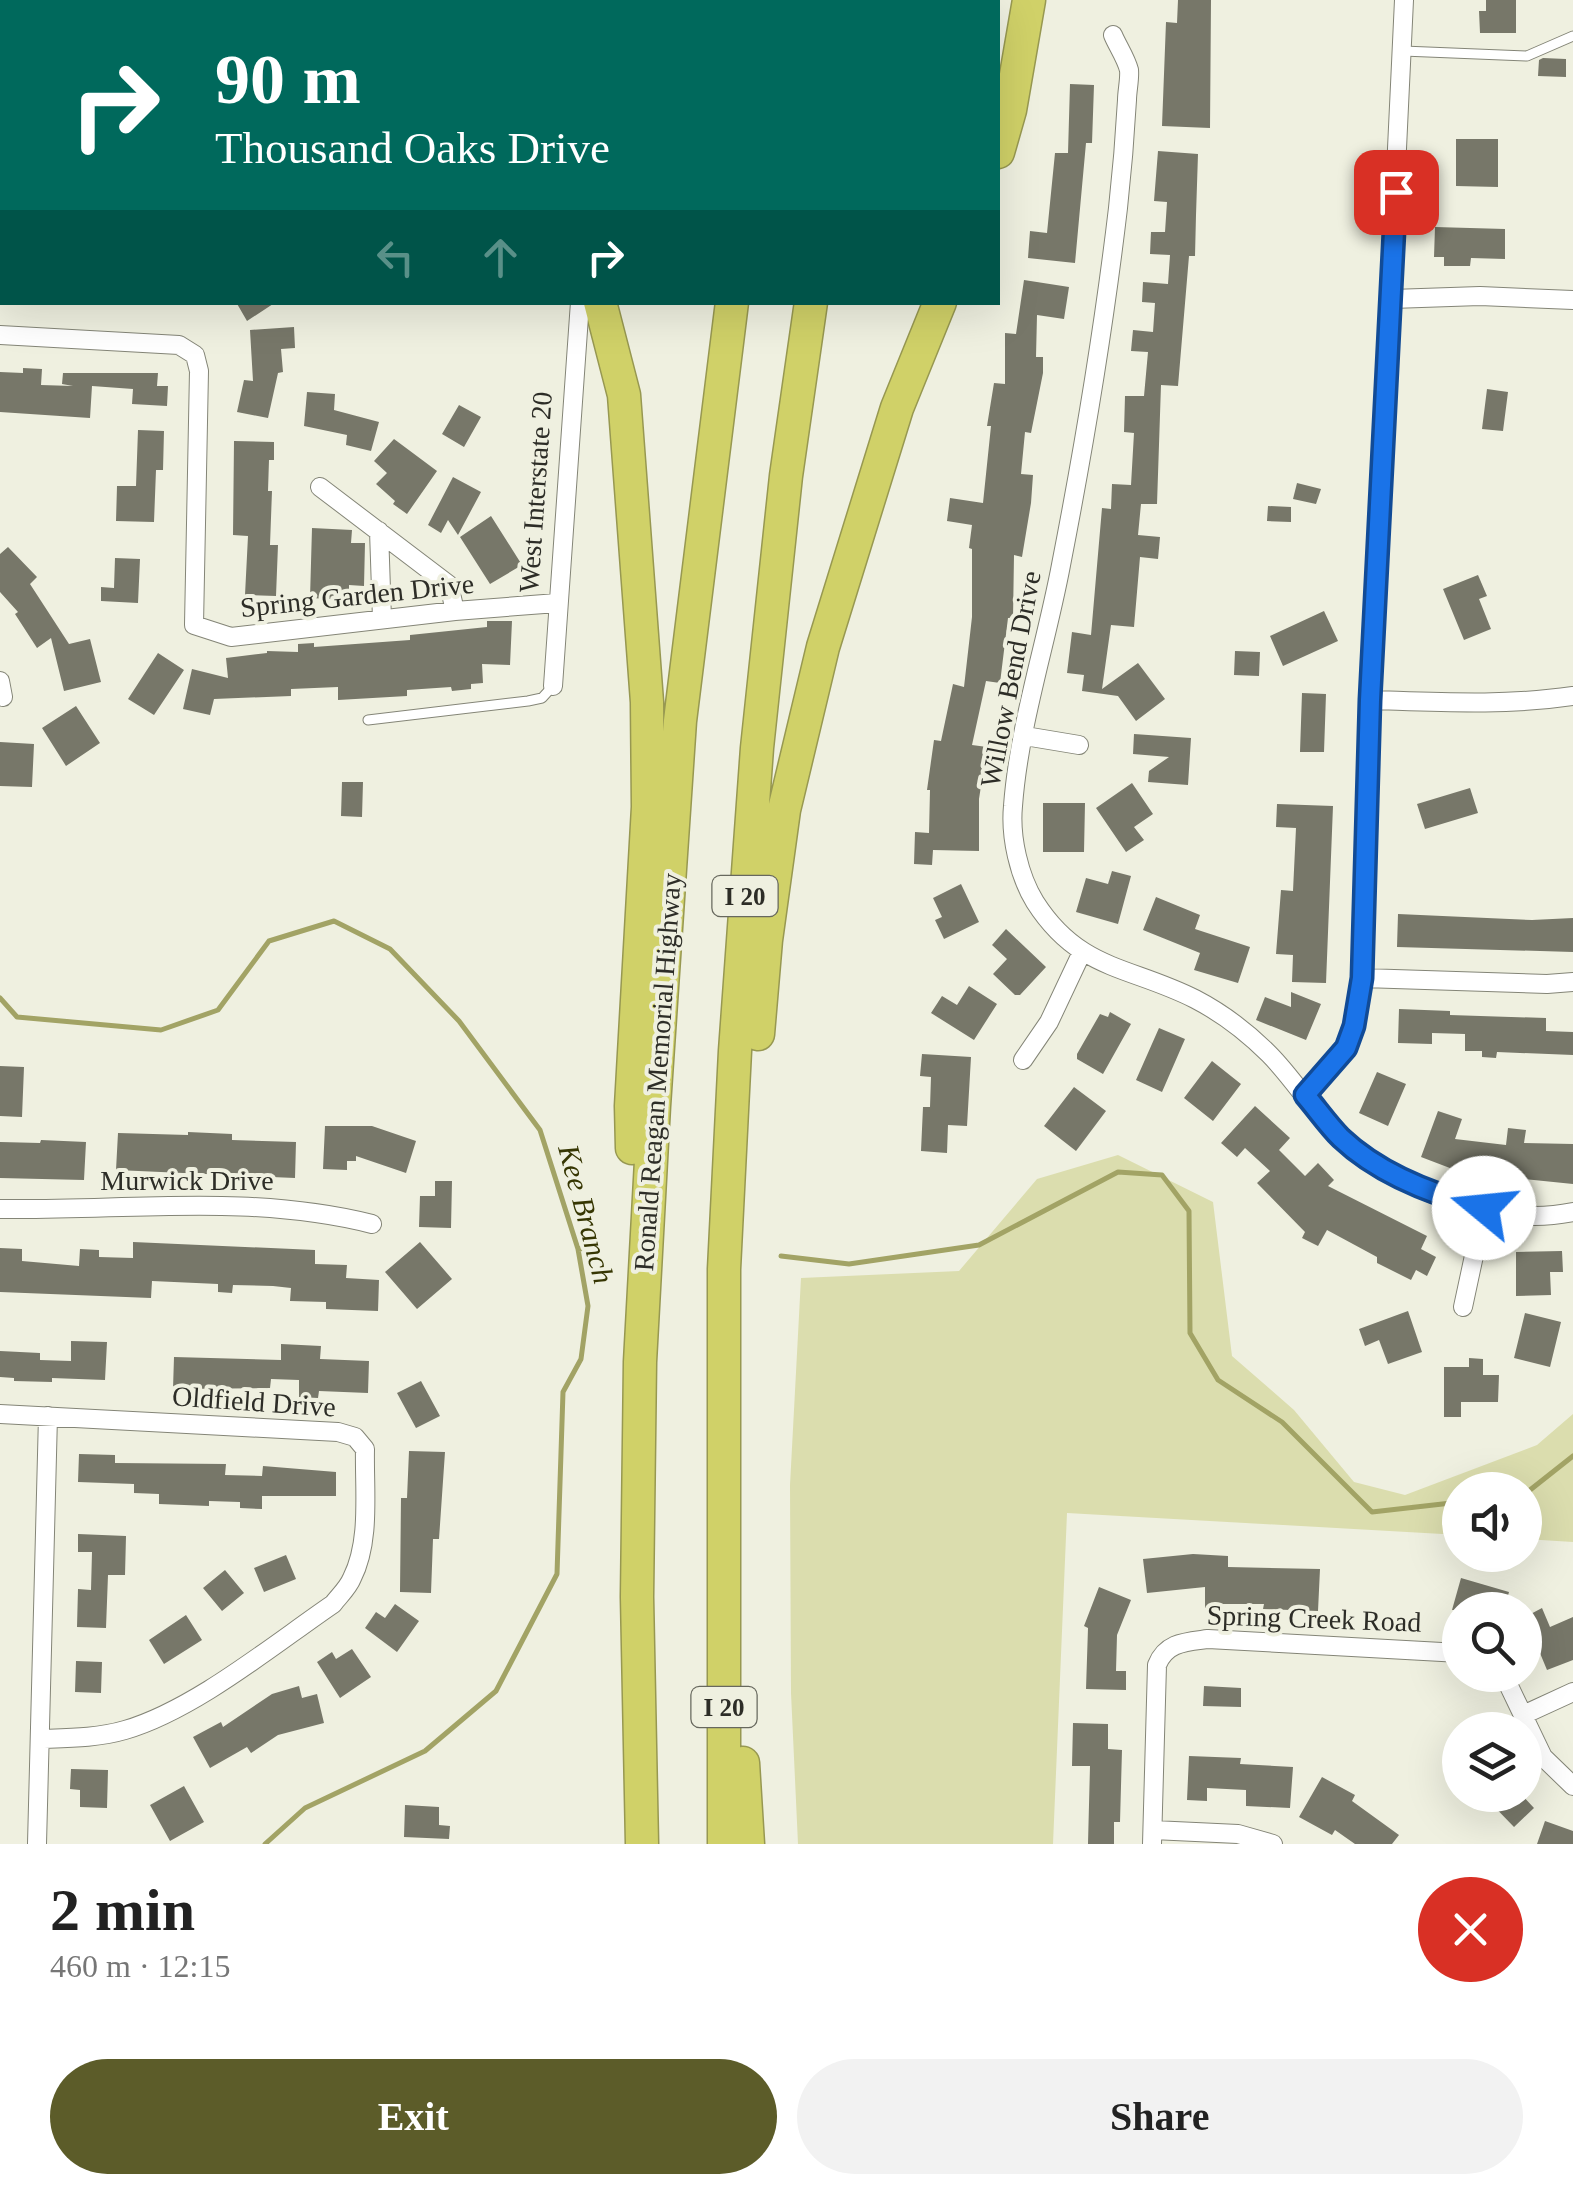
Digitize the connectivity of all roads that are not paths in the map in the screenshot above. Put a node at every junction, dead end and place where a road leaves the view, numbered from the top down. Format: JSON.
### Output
{"nodes":[{"id":1,"x":1028,"y":0,"type":"edge"},
{"id":2,"x":1404,"y":0,"type":"edge"},
{"id":3,"x":1112,"y":35,"type":"dead end"},
{"id":4,"x":1573,"y":36,"type":"edge"},
{"id":5,"x":1402,"y":51,"type":"junction"},
{"id":6,"x":1000,"y":144,"type":"edge"},
{"id":7,"x":1392,"y":299,"type":"junction"},
{"id":8,"x":1573,"y":300,"type":"edge"},
{"id":9,"x":580,"y":305,"type":"edge"},
{"id":10,"x":601,"y":305,"type":"edge"},
{"id":11,"x":732,"y":305,"type":"edge"},
{"id":12,"x":810,"y":305,"type":"edge"},
{"id":13,"x":939,"y":305,"type":"edge"},
{"id":14,"x":0,"y":335,"type":"edge"},
{"id":15,"x":320,"y":487,"type":"dead end"},
{"id":16,"x":379,"y":532,"type":"junction"},
{"id":17,"x":557,"y":603,"type":"junction"},
{"id":18,"x":455,"y":611,"type":"junction"},
{"id":19,"x":382,"y":619,"type":"junction"},
{"id":20,"x":553,"y":686,"type":"joint"},
{"id":21,"x":1573,"y":696,"type":"edge"},
{"id":22,"x":1370,"y":700,"type":"junction"},
{"id":23,"x":368,"y":720,"type":"dead end"},
{"id":24,"x":1025,"y":736,"type":"junction"},
{"id":25,"x":1079,"y":745,"type":"dead end"},
{"id":26,"x":1082,"y":952,"type":"junction"},
{"id":27,"x":1362,"y":978,"type":"junction"},
{"id":28,"x":1573,"y":982,"type":"edge"},
{"id":29,"x":1023,"y":1060,"type":"dead end"},
{"id":30,"x":1305,"y":1095,"type":"junction"},
{"id":31,"x":1484,"y":1208,"type":"junction"},
{"id":32,"x":0,"y":1210,"type":"edge"},
{"id":33,"x":1573,"y":1212,"type":"edge"},
{"id":34,"x":372,"y":1224,"type":"dead end"},
{"id":35,"x":1463,"y":1307,"type":"dead end"},
{"id":36,"x":640,"y":1362,"type":"junction"},
{"id":37,"x":0,"y":1414,"type":"edge"},
{"id":38,"x":48,"y":1416,"type":"junction"},
{"id":39,"x":724,"y":1492,"type":"junction"},
{"id":40,"x":724,"y":1570,"type":"junction"},
{"id":41,"x":1442,"y":1652,"type":"edge"},
{"id":42,"x":1573,"y":1692,"type":"edge"},
{"id":43,"x":1530,"y":1712,"type":"edge"},
{"id":44,"x":40,"y":1739,"type":"junction"},
{"id":45,"x":1542,"y":1755,"type":"edge"},
{"id":46,"x":1573,"y":1786,"type":"edge"},
{"id":47,"x":1152,"y":1837,"type":"edge"},
{"id":48,"x":37,"y":1844,"type":"edge"},
{"id":49,"x":642,"y":1844,"type":"edge"},
{"id":50,"x":724,"y":1844,"type":"edge"},
{"id":51,"x":748,"y":1844,"type":"edge"},
{"id":52,"x":1274,"y":1844,"type":"edge"}],
"edges":[{"from":1,"to":6,"type":"highway"},
{"from":2,"to":5,"type":"street"},
{"from":3,"to":24,"type":"street","name":"Willow Bend Drive"},
{"from":4,"to":5,"type":"lane"},
{"from":5,"to":7,"type":"street"},
{"from":7,"to":8,"type":"street"},
{"from":7,"to":22,"type":"street"},
{"from":9,"to":17,"type":"street","name":"West Interstate 20"},
{"from":10,"to":36,"type":"highway"},
{"from":11,"to":36,"type":"highway","name":"Ronald Reagan Memorial Highway"},
{"from":12,"to":39,"type":"highway","number":"I 20"},
{"from":13,"to":39,"type":"highway"},
{"from":14,"to":19,"type":"street","name":"Spring Garden Drive"},
{"from":15,"to":16,"type":"street"},
{"from":16,"to":18,"type":"street"},
{"from":16,"to":19,"type":"street"},
{"from":17,"to":18,"type":"street","name":"Spring Garden Drive"},
{"from":17,"to":20,"type":"street","name":"West Interstate 20"},
{"from":18,"to":19,"type":"street","name":"Spring Garden Drive"},
{"from":20,"to":23,"type":"lane"},
{"from":21,"to":22,"type":"street"},
{"from":22,"to":27,"type":"street"},
{"from":24,"to":25,"type":"street"},
{"from":24,"to":26,"type":"street","name":"Willow Bend Drive"},
{"from":26,"to":29,"type":"street"},
{"from":26,"to":30,"type":"street","name":"Willow Bend Drive"},
{"from":27,"to":28,"type":"street"},
{"from":27,"to":30,"type":"street"},
{"from":30,"to":31,"type":"street","name":"Willow Bend Drive"},
{"from":31,"to":33,"type":"street","name":"Willow Bend Drive"},
{"from":31,"to":35,"type":"street"},
{"from":32,"to":34,"type":"street","name":"Murwick Drive"},
{"from":36,"to":49,"type":"highway","name":"Ronald Reagan Memorial Highway"},
{"from":37,"to":38,"type":"street","name":"Oldfield Drive"},
{"from":38,"to":44,"type":"street"},
{"from":38,"to":44,"type":"street","name":"Oldfield Drive"},
{"from":39,"to":40,"type":"highway","number":"I 20"},
{"from":40,"to":50,"type":"highway","number":"I 20"},
{"from":40,"to":51,"type":"highway"},
{"from":41,"to":47,"type":"street","name":"Spring Creek Road"},
{"from":42,"to":43,"type":"street"},
{"from":44,"to":48,"type":"street"},
{"from":45,"to":46,"type":"street"},
{"from":47,"to":52,"type":"street"}]}
